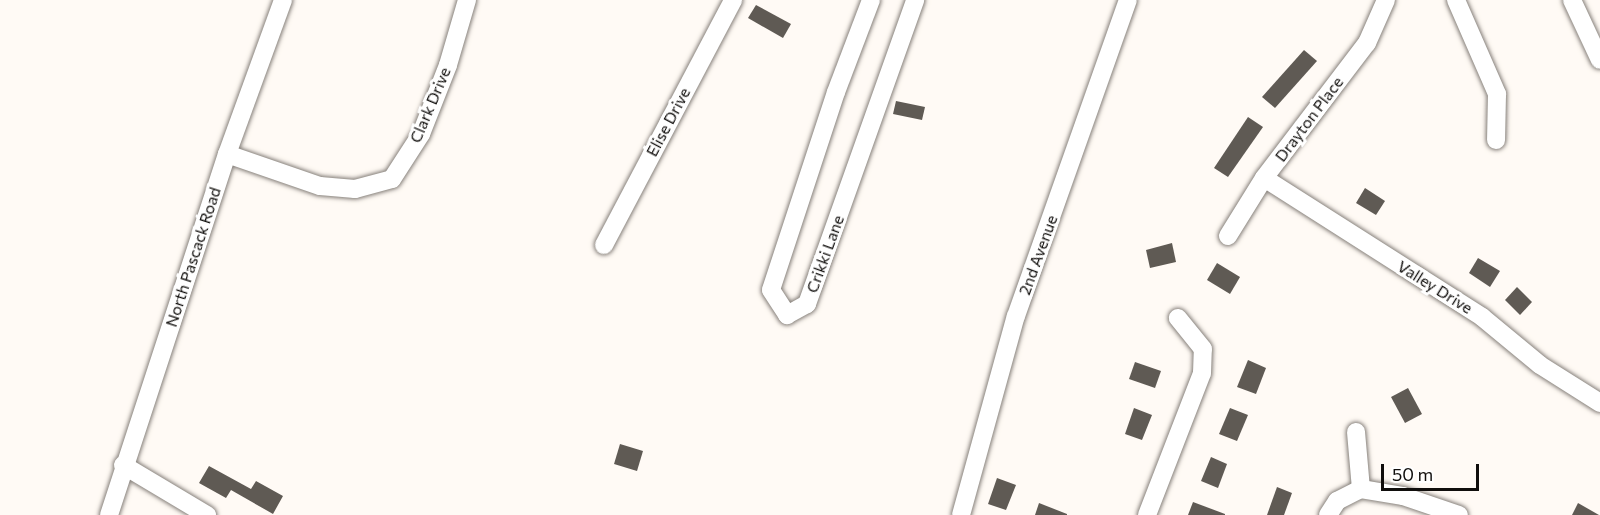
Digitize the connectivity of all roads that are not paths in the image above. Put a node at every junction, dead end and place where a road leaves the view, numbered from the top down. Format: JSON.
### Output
{"nodes":[{"id":1,"x":283,"y":0,"type":"edge"},
{"id":2,"x":467,"y":0,"type":"edge"},
{"id":3,"x":733,"y":0,"type":"edge"},
{"id":4,"x":871,"y":0,"type":"edge"},
{"id":5,"x":915,"y":0,"type":"edge"},
{"id":6,"x":1128,"y":0,"type":"edge"},
{"id":7,"x":1386,"y":0,"type":"edge"},
{"id":8,"x":1456,"y":0,"type":"edge"},
{"id":9,"x":1572,"y":0,"type":"edge"},
{"id":10,"x":1600,"y":60,"type":"edge"},
{"id":11,"x":1496,"y":140,"type":"dead end"},
{"id":12,"x":227,"y":154,"type":"junction"},
{"id":13,"x":1263,"y":178,"type":"junction"},
{"id":14,"x":1228,"y":236,"type":"dead end"},
{"id":15,"x":603,"y":245,"type":"dead end"},
{"id":16,"x":1178,"y":318,"type":"dead end"},
{"id":17,"x":1600,"y":403,"type":"edge"},
{"id":18,"x":1356,"y":432,"type":"dead end"},
{"id":19,"x":123,"y":465,"type":"junction"},
{"id":20,"x":1361,"y":489,"type":"junction"},
{"id":21,"x":114,"y":513,"type":"edge"},
{"id":22,"x":207,"y":515,"type":"edge"},
{"id":23,"x":961,"y":515,"type":"edge"},
{"id":24,"x":1147,"y":515,"type":"edge"},
{"id":25,"x":1328,"y":515,"type":"edge"},
{"id":26,"x":1459,"y":515,"type":"edge"}],
"edges":[{"from":1,"to":12,"type":"street","name":"North Pascack Road"},
{"from":2,"to":12,"type":"street","name":"Clark Drive"},
{"from":3,"to":15,"type":"street","name":"Elise Drive"},
{"from":4,"to":5,"type":"street","name":"Crikki Lane"},
{"from":6,"to":23,"type":"street","name":"2nd Avenue"},
{"from":7,"to":13,"type":"street","name":"Drayton Place"},
{"from":8,"to":11,"type":"street"},
{"from":9,"to":10,"type":"street"},
{"from":12,"to":19,"type":"street","name":"North Pascack Road"},
{"from":13,"to":14,"type":"street","name":"Drayton Place"},
{"from":13,"to":17,"type":"street","name":"Valley Drive"},
{"from":16,"to":24,"type":"street"},
{"from":18,"to":20,"type":"street"},
{"from":19,"to":21,"type":"street","name":"North Pascack Road"},
{"from":19,"to":22,"type":"street"},
{"from":20,"to":25,"type":"street"},
{"from":20,"to":26,"type":"street"}]}
